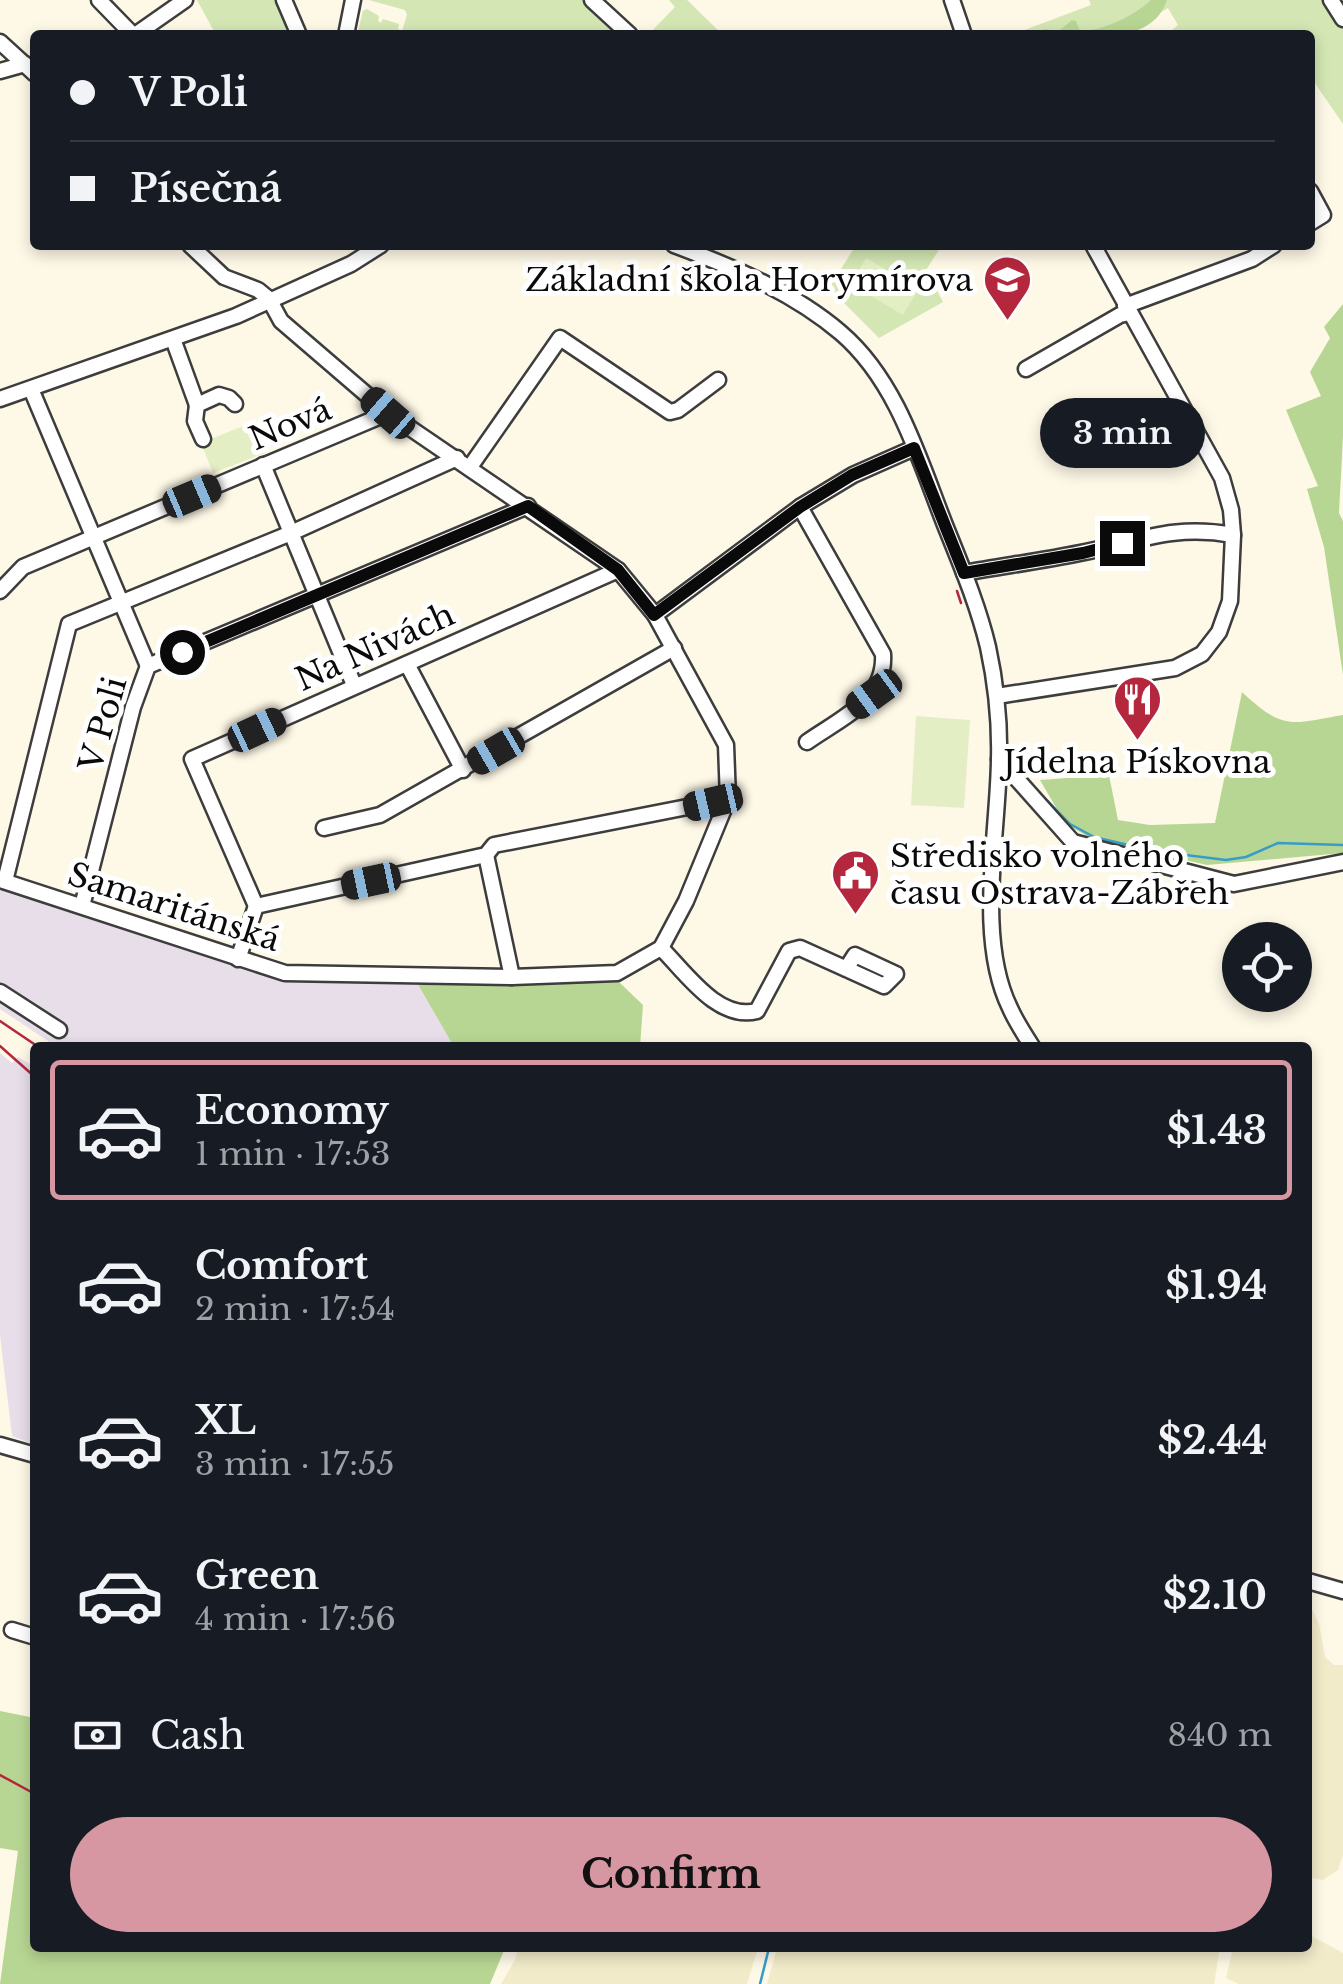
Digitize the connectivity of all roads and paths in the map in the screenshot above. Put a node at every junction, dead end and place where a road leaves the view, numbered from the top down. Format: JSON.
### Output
{"nodes":[{"id":1,"x":99,"y":0,"type":"edge"},
{"id":2,"x":185,"y":0,"type":"edge"},
{"id":3,"x":284,"y":0,"type":"edge"},
{"id":4,"x":353,"y":0,"type":"edge"},
{"id":5,"x":592,"y":0,"type":"edge"},
{"id":6,"x":952,"y":0,"type":"edge"},
{"id":7,"x":1331,"y":0,"type":"edge"},
{"id":8,"x":1343,"y":18,"type":"edge"},
{"id":9,"x":129,"y":30,"type":"edge"},
{"id":10,"x":141,"y":30,"type":"edge"},
{"id":11,"x":297,"y":30,"type":"edge"},
{"id":12,"x":347,"y":30,"type":"edge"},
{"id":13,"x":626,"y":30,"type":"edge"},
{"id":14,"x":957,"y":30,"type":"edge"},
{"id":15,"x":0,"y":42,"type":"edge"},
{"id":16,"x":30,"y":69,"type":"edge"},
{"id":17,"x":0,"y":72,"type":"edge"},
{"id":18,"x":1315,"y":200,"type":"edge"},
{"id":19,"x":1315,"y":220,"type":"edge"},
{"id":20,"x":195,"y":250,"type":"edge"},
{"id":21,"x":373,"y":250,"type":"edge"},
{"id":22,"x":688,"y":250,"type":"edge"},
{"id":23,"x":1096,"y":250,"type":"edge"},
{"id":24,"x":1266,"y":250,"type":"edge"},
{"id":25,"x":269,"y":300,"type":"junction"},
{"id":26,"x":1127,"y":309,"type":"junction"},
{"id":27,"x":173,"y":339,"type":"junction"},
{"id":28,"x":1026,"y":369,"type":"dead end"},
{"id":29,"x":718,"y":380,"type":"dead end"},
{"id":30,"x":31,"y":388,"type":"junction"},
{"id":31,"x":0,"y":400,"type":"edge"},
{"id":32,"x":235,"y":404,"type":"dead end"},
{"id":33,"x":198,"y":406,"type":"junction"},
{"id":34,"x":388,"y":413,"type":"junction"},
{"id":35,"x":203,"y":439,"type":"dead end"},
{"id":36,"x":914,"y":448,"type":"junction"},
{"id":37,"x":463,"y":462,"type":"junction"},
{"id":38,"x":263,"y":466,"type":"junction"},
{"id":39,"x":528,"y":506,"type":"junction"},
{"id":40,"x":800,"y":507,"type":"junction"},
{"id":41,"x":291,"y":533,"type":"junction"},
{"id":42,"x":1233,"y":535,"type":"junction"},
{"id":43,"x":92,"y":537,"type":"junction"},
{"id":44,"x":618,"y":570,"type":"junction"},
{"id":45,"x":964,"y":573,"type":"junction"},
{"id":46,"x":0,"y":591,"type":"edge"},
{"id":47,"x":316,"y":597,"type":"junction"},
{"id":48,"x":123,"y":603,"type":"junction"},
{"id":49,"x":654,"y":615,"type":"junction"},
{"id":50,"x":674,"y":648,"type":"junction"},
{"id":51,"x":407,"y":664,"type":"junction"},
{"id":52,"x":148,"y":666,"type":"junction"},
{"id":53,"x":354,"y":685,"type":"junction"},
{"id":54,"x":996,"y":696,"type":"junction"},
{"id":55,"x":807,"y":742,"type":"dead end"},
{"id":56,"x":1000,"y":760,"type":"junction"},
{"id":57,"x":463,"y":770,"type":"junction"},
{"id":58,"x":728,"y":799,"type":"junction"},
{"id":59,"x":324,"y":828,"type":"dead end"},
{"id":60,"x":486,"y":856,"type":"junction"},
{"id":61,"x":1343,"y":862,"type":"edge"},
{"id":62,"x":2,"y":881,"type":"edge"},
{"id":63,"x":82,"y":906,"type":"junction"},
{"id":64,"x":256,"y":906,"type":"junction"},
{"id":65,"x":661,"y":948,"type":"junction"},
{"id":66,"x":238,"y":958,"type":"junction"},
{"id":67,"x":512,"y":977,"type":"junction"},
{"id":68,"x":884,"y":986,"type":"dead end"},
{"id":69,"x":0,"y":992,"type":"edge"},
{"id":70,"x":59,"y":1030,"type":"dead end"},
{"id":71,"x":1029,"y":1042,"type":"edge"},
{"id":72,"x":0,"y":1445,"type":"edge"},
{"id":73,"x":30,"y":1454,"type":"edge"},
{"id":74,"x":1312,"y":1582,"type":"edge"},
{"id":75,"x":1343,"y":1591,"type":"edge"},
{"id":76,"x":12,"y":1630,"type":"dead end"},
{"id":77,"x":30,"y":1635,"type":"edge"}],
"edges":[{"from":1,"to":9,"type":"street"},
{"from":2,"to":10,"type":"street"},
{"from":3,"to":11,"type":"street"},
{"from":4,"to":12,"type":"street"},
{"from":5,"to":13,"type":"street"},
{"from":6,"to":14,"type":"street"},
{"from":7,"to":8,"type":"street"},
{"from":15,"to":16,"type":"street"},
{"from":16,"to":17,"type":"street"},
{"from":18,"to":19,"type":"street"},
{"from":20,"to":25,"type":"street"},
{"from":21,"to":25,"type":"street"},
{"from":22,"to":36,"type":"street"},
{"from":23,"to":26,"type":"street"},
{"from":24,"to":26,"type":"street"},
{"from":25,"to":27,"type":"street"},
{"from":25,"to":34,"type":"street"},
{"from":26,"to":28,"type":"street"},
{"from":26,"to":42,"type":"street"},
{"from":27,"to":30,"type":"street"},
{"from":27,"to":33,"type":"street"},
{"from":29,"to":37,"type":"street"},
{"from":30,"to":31,"type":"street"},
{"from":30,"to":43,"type":"street"},
{"from":32,"to":33,"type":"street"},
{"from":33,"to":35,"type":"street"},
{"from":34,"to":37,"type":"street"},
{"from":34,"to":38,"type":"street","name":"Nová"},
{"from":36,"to":40,"type":"street"},
{"from":36,"to":45,"type":"street"},
{"from":37,"to":39,"type":"street"},
{"from":37,"to":41,"type":"street"},
{"from":38,"to":41,"type":"street"},
{"from":38,"to":43,"type":"street","name":"Nová"},
{"from":39,"to":44,"type":"street"},
{"from":39,"to":47,"type":"street","name":"V Poli"},
{"from":40,"to":49,"type":"street"},
{"from":40,"to":55,"type":"street"},
{"from":41,"to":47,"type":"street"},
{"from":41,"to":48,"type":"street"},
{"from":42,"to":45,"type":"street"},
{"from":42,"to":54,"type":"street"},
{"from":43,"to":46,"type":"street","name":"Nová"},
{"from":43,"to":48,"type":"street"},
{"from":44,"to":49,"type":"street"},
{"from":44,"to":51,"type":"street","name":"Na Nivách"},
{"from":45,"to":54,"type":"street"},
{"from":47,"to":52,"type":"street","name":"V Poli"},
{"from":47,"to":53,"type":"street"},
{"from":48,"to":52,"type":"street"},
{"from":48,"to":62,"type":"street"},
{"from":49,"to":50,"type":"street"},
{"from":50,"to":57,"type":"street"},
{"from":50,"to":58,"type":"street"},
{"from":51,"to":53,"type":"street","name":"Na Nivách"},
{"from":51,"to":57,"type":"street"},
{"from":52,"to":63,"type":"street","name":"V Poli"},
{"from":53,"to":64,"type":"street","name":"Na Nivách"},
{"from":54,"to":56,"type":"street"},
{"from":56,"to":61,"type":"street"},
{"from":56,"to":71,"type":"street"},
{"from":57,"to":59,"type":"street"},
{"from":58,"to":60,"type":"street"},
{"from":58,"to":65,"type":"street"},
{"from":60,"to":64,"type":"street"},
{"from":60,"to":67,"type":"street"},
{"from":62,"to":63,"type":"street","name":"Samaritánská"},
{"from":63,"to":66,"type":"street","name":"Samaritánská"},
{"from":64,"to":66,"type":"street"},
{"from":65,"to":67,"type":"street","name":"Samaritánská"},
{"from":65,"to":68,"type":"street"},
{"from":66,"to":67,"type":"street","name":"Samaritánská"},
{"from":69,"to":70,"type":"street"},
{"from":72,"to":73,"type":"street"},
{"from":74,"to":75,"type":"street"},
{"from":76,"to":77,"type":"street"}]}
